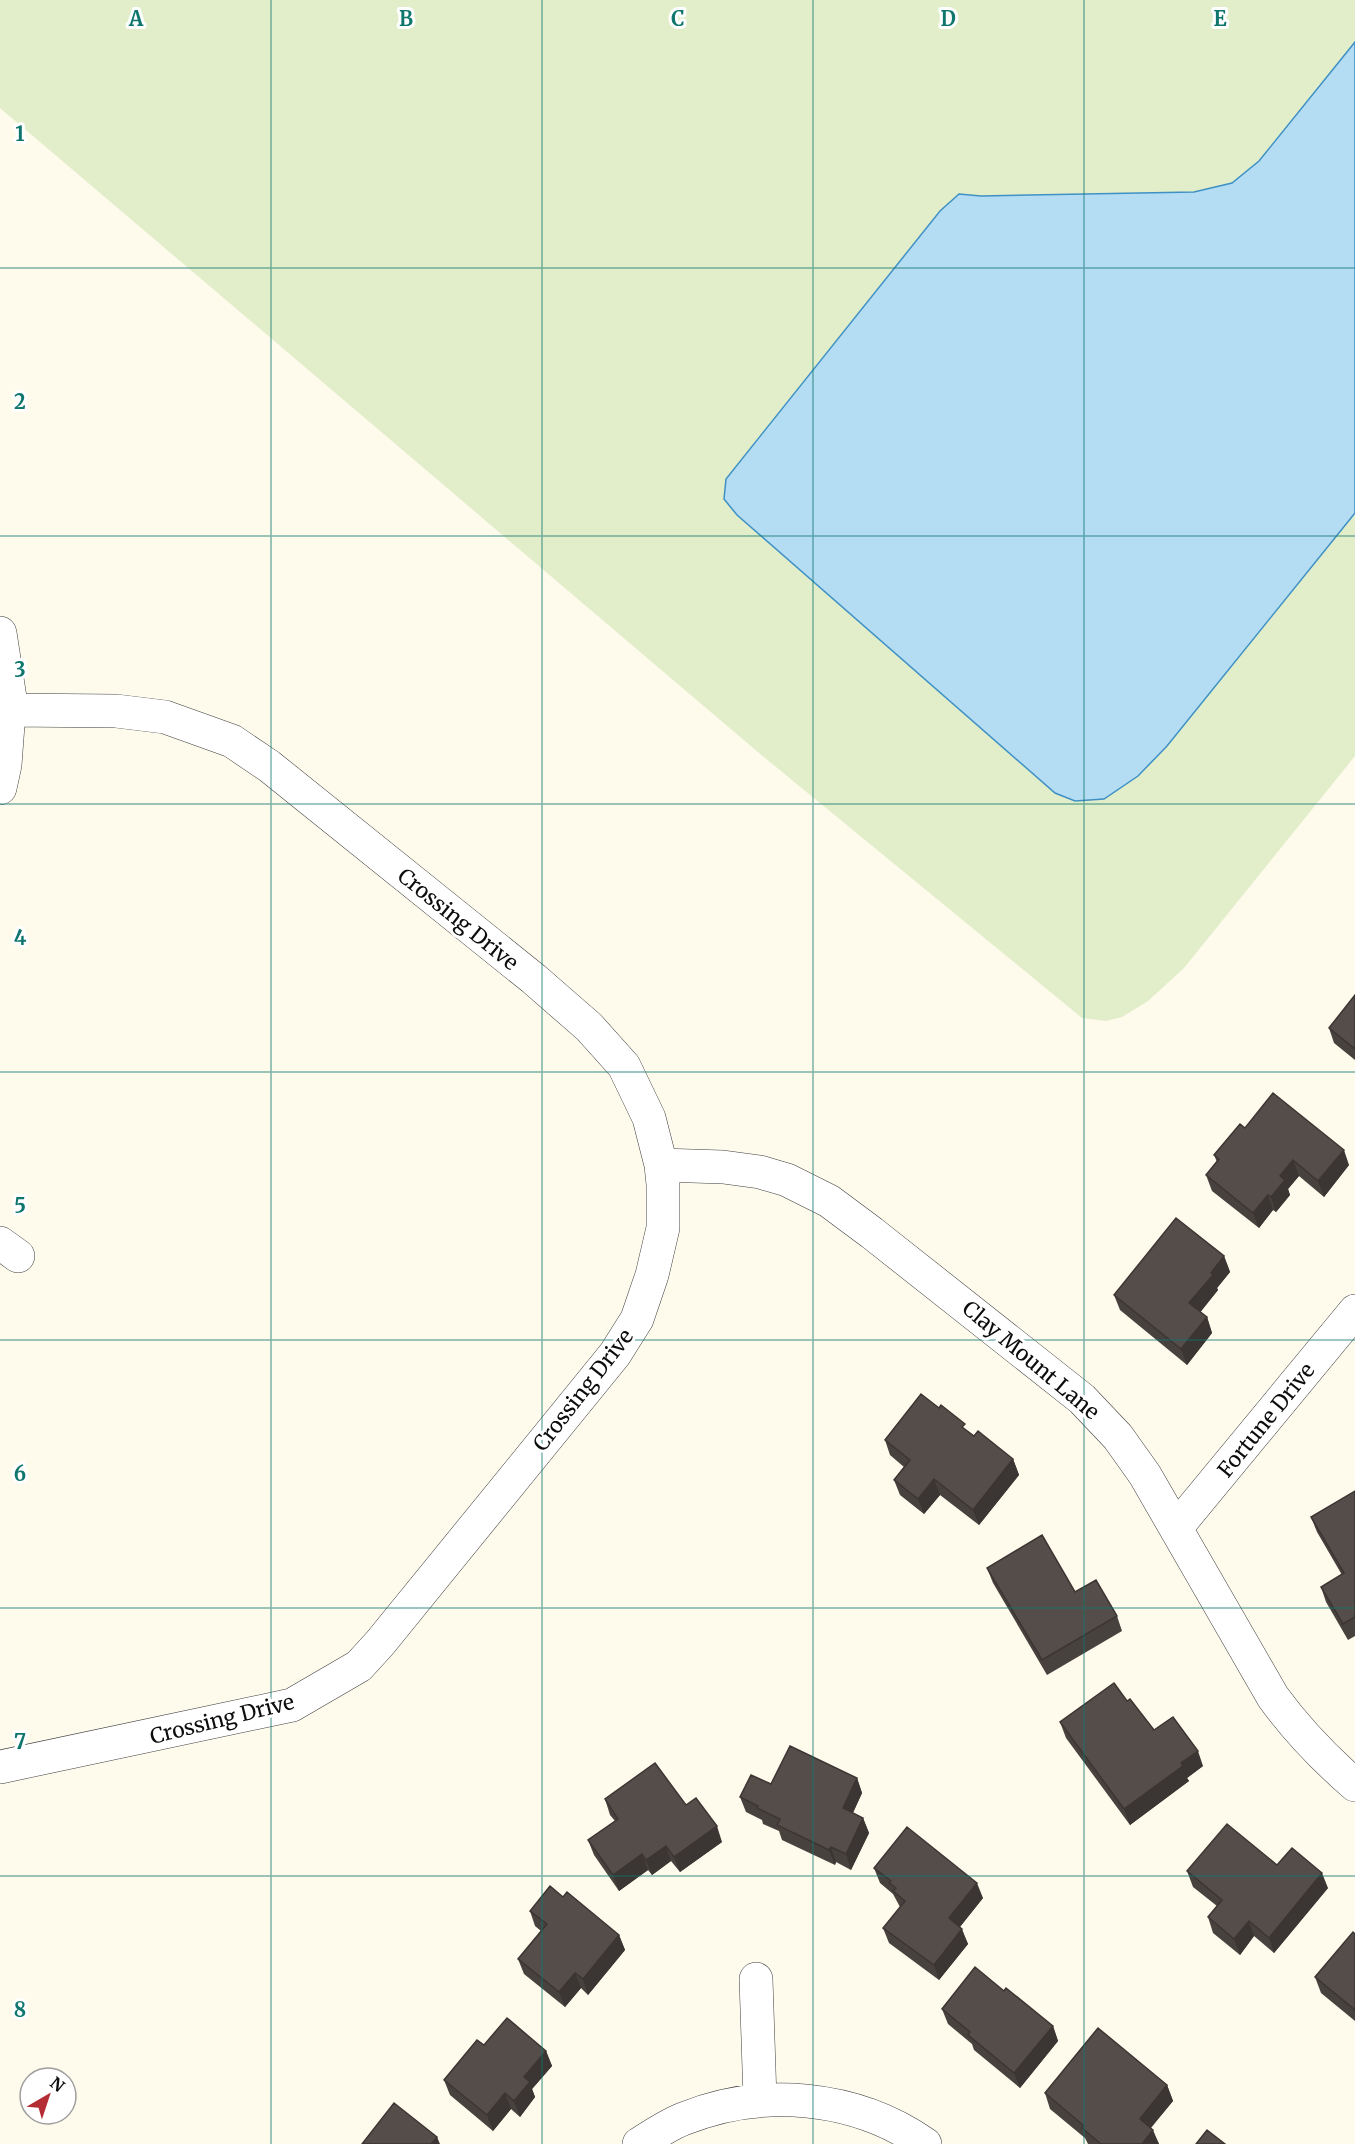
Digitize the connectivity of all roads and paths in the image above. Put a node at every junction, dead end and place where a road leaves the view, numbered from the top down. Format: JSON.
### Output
{"nodes":[{"id":1,"x":0,"y":633,"type":"edge"},
{"id":2,"x":9,"y":710,"type":"junction"},
{"id":3,"x":0,"y":788,"type":"edge"},
{"id":4,"x":661,"y":1166,"type":"junction"},
{"id":5,"x":1355,"y":1311,"type":"edge"},
{"id":6,"x":1176,"y":1528,"type":"junction"},
{"id":7,"x":0,"y":1767,"type":"edge"},
{"id":8,"x":1355,"y":1785,"type":"edge"},
{"id":9,"x":756,"y":1979,"type":"dead end"},
{"id":10,"x":760,"y":2100,"type":"junction"},
{"id":11,"x":639,"y":2144,"type":"edge"},
{"id":12,"x":925,"y":2144,"type":"edge"}],
"edges":[{"from":1,"to":2,"type":"street"},
{"from":2,"to":3,"type":"street"},
{"from":2,"to":4,"type":"street","name":"Crossing Drive"},
{"from":4,"to":6,"type":"street","name":"Clay Mount Lane"},
{"from":4,"to":7,"type":"street","name":"Crossing Drive"},
{"from":5,"to":6,"type":"street","name":"Fortune Drive"},
{"from":6,"to":8,"type":"street","name":"Clay Mount Lane"},
{"from":9,"to":10,"type":"street"},
{"from":10,"to":11,"type":"street"},
{"from":10,"to":12,"type":"street"}]}
